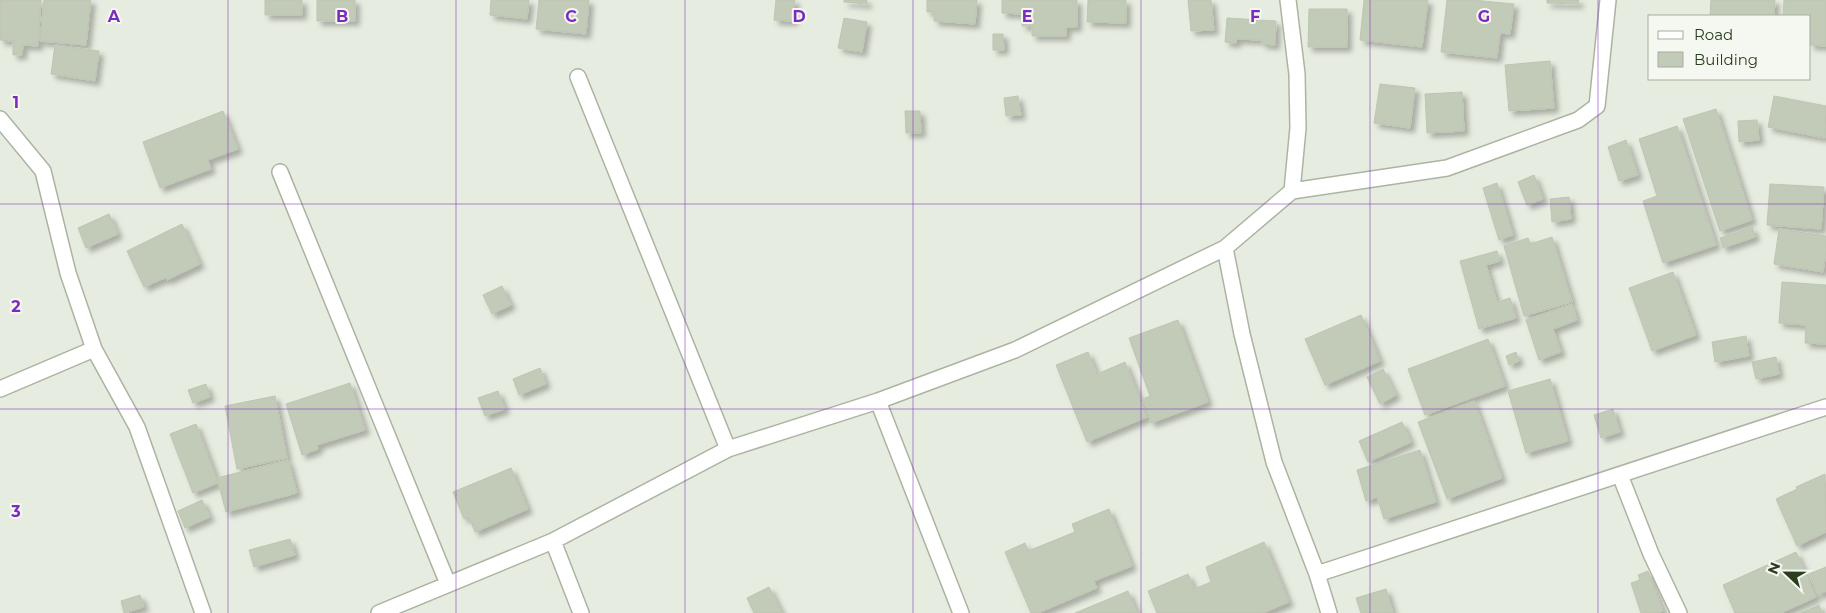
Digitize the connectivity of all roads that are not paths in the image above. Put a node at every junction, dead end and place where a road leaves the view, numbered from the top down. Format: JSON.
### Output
{"nodes":[{"id":1,"x":1288,"y":0,"type":"edge"},
{"id":2,"x":1608,"y":0,"type":"edge"},
{"id":3,"x":578,"y":77,"type":"dead end"},
{"id":4,"x":0,"y":120,"type":"edge"},
{"id":5,"x":280,"y":172,"type":"dead end"},
{"id":6,"x":1292,"y":191,"type":"junction"},
{"id":7,"x":1225,"y":248,"type":"junction"},
{"id":8,"x":94,"y":349,"type":"junction"},
{"id":9,"x":0,"y":389,"type":"edge"},
{"id":10,"x":878,"y":401,"type":"junction"},
{"id":11,"x":1826,"y":407,"type":"edge"},
{"id":12,"x":728,"y":449,"type":"junction"},
{"id":13,"x":1620,"y":475,"type":"junction"},
{"id":14,"x":553,"y":541,"type":"junction"},
{"id":15,"x":1316,"y":574,"type":"junction"},
{"id":16,"x":448,"y":584,"type":"junction"},
{"id":17,"x":203,"y":613,"type":"edge"},
{"id":18,"x":379,"y":613,"type":"edge"},
{"id":19,"x":581,"y":613,"type":"edge"},
{"id":20,"x":961,"y":613,"type":"edge"},
{"id":21,"x":1329,"y":613,"type":"edge"},
{"id":22,"x":1679,"y":613,"type":"edge"}],
"edges":[{"from":1,"to":6,"type":"street"},
{"from":2,"to":6,"type":"street"},
{"from":3,"to":12,"type":"street"},
{"from":4,"to":8,"type":"street"},
{"from":5,"to":16,"type":"street"},
{"from":6,"to":7,"type":"street"},
{"from":7,"to":10,"type":"street"},
{"from":7,"to":15,"type":"street"},
{"from":8,"to":9,"type":"street"},
{"from":8,"to":17,"type":"street"},
{"from":10,"to":12,"type":"street"},
{"from":10,"to":20,"type":"street"},
{"from":11,"to":13,"type":"street"},
{"from":12,"to":14,"type":"street"},
{"from":13,"to":15,"type":"street"},
{"from":13,"to":22,"type":"street"},
{"from":14,"to":16,"type":"street"},
{"from":14,"to":19,"type":"street"},
{"from":15,"to":21,"type":"street"},
{"from":16,"to":18,"type":"street"}]}
